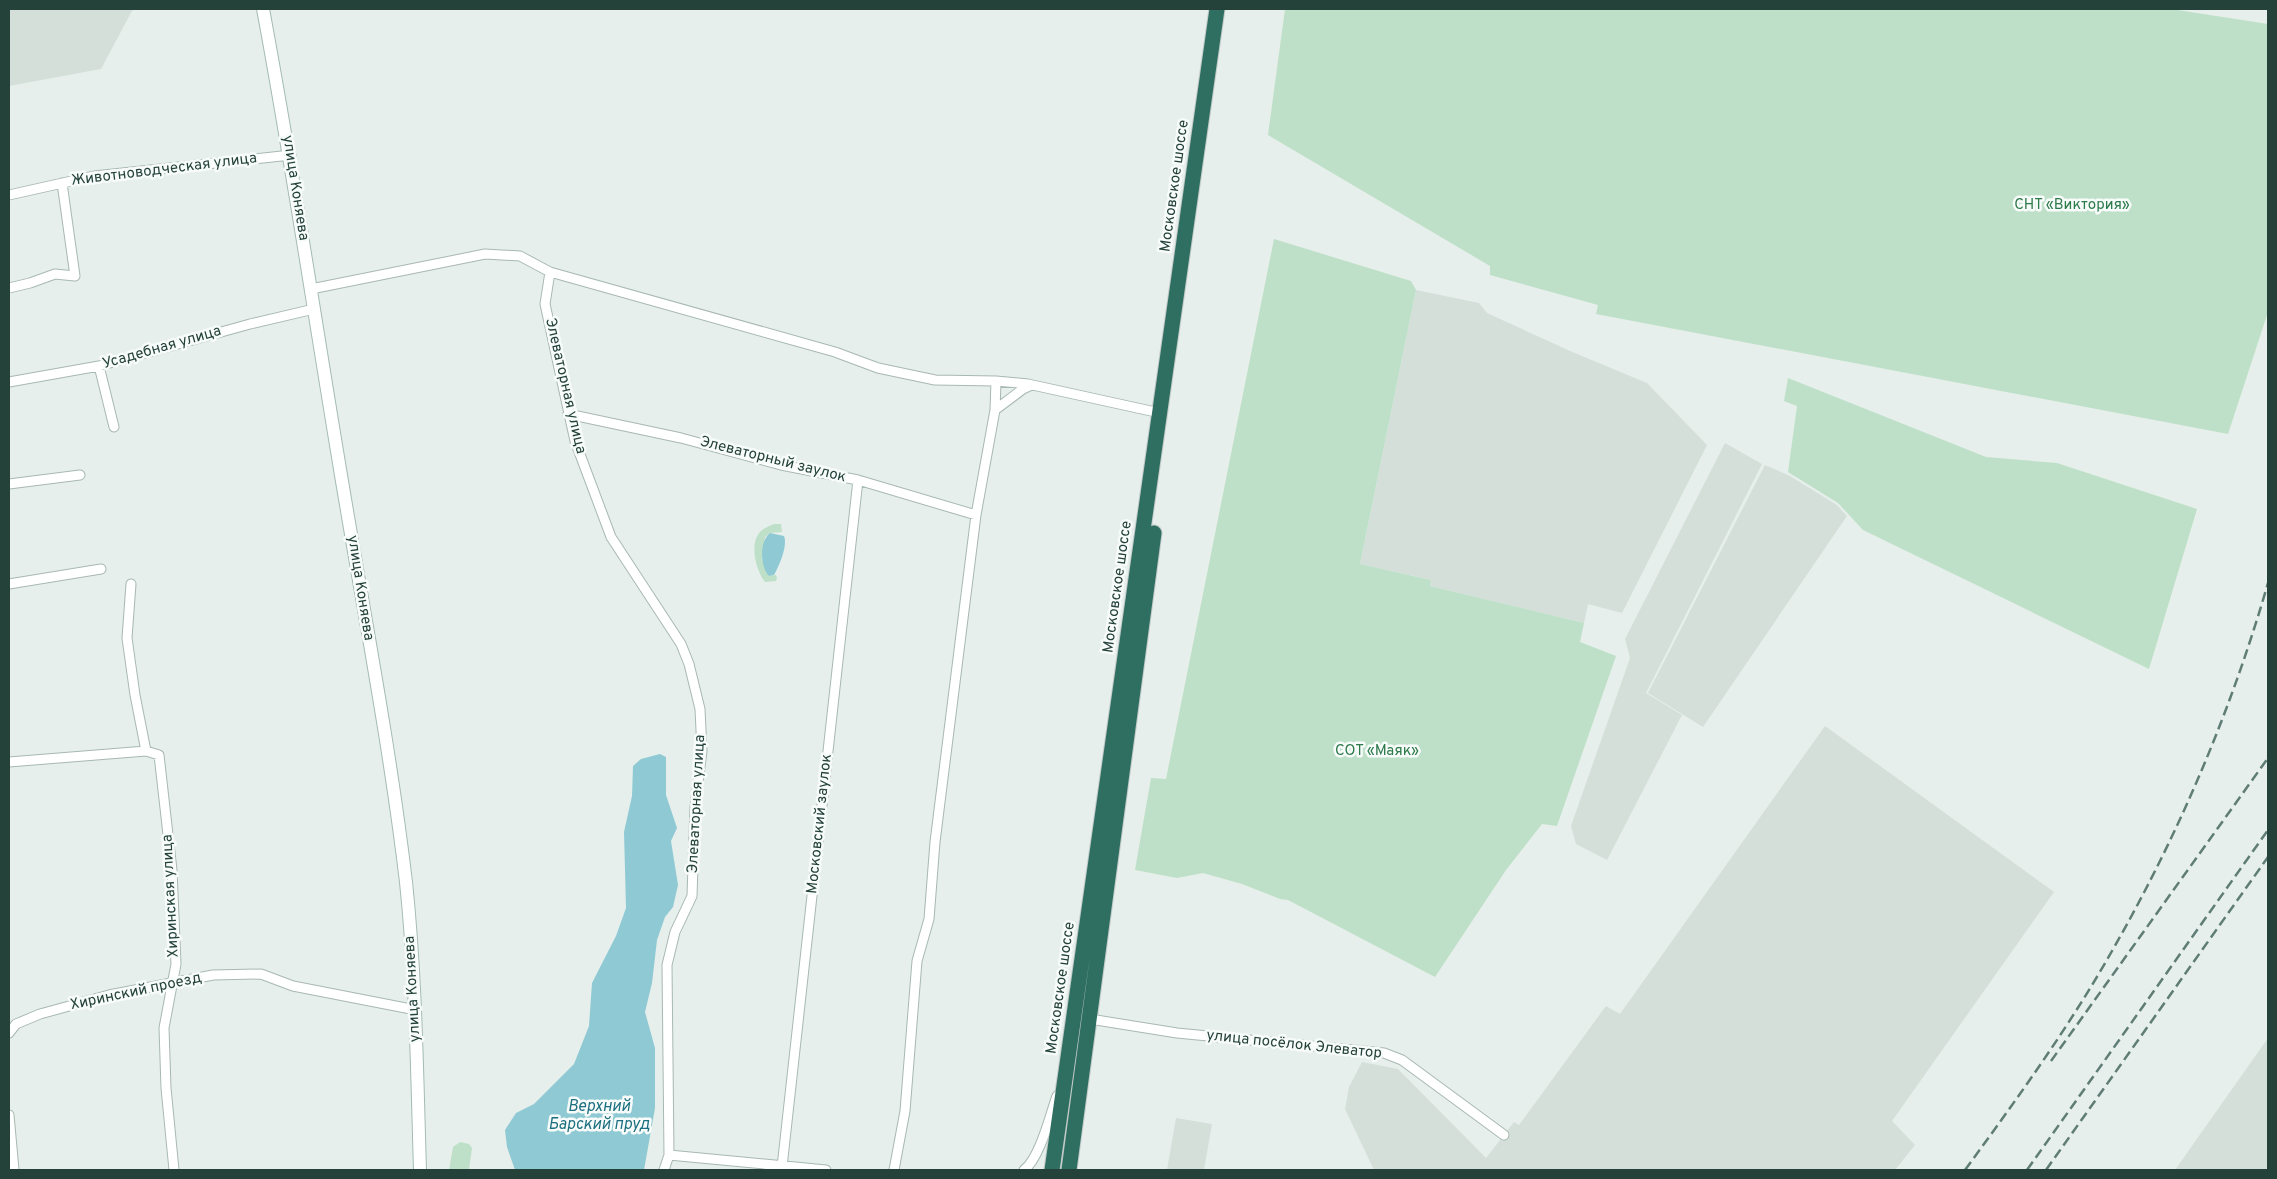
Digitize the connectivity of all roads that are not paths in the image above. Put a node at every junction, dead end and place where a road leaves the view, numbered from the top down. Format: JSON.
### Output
{"nodes":[{"id":1,"x":263,"y":9,"type":"edge"},
{"id":2,"x":1217,"y":9,"type":"edge"},
{"id":3,"x":1226,"y":9,"type":"edge"},
{"id":4,"x":291,"y":155,"type":"junction"},
{"id":5,"x":62,"y":183,"type":"junction"},
{"id":6,"x":9,"y":195,"type":"edge"},
{"id":7,"x":550,"y":272,"type":"junction"},
{"id":8,"x":9,"y":288,"type":"edge"},
{"id":9,"x":311,"y":289,"type":"junction"},
{"id":10,"x":314,"y":309,"type":"junction"},
{"id":11,"x":99,"y":366,"type":"junction"},
{"id":12,"x":996,"y":381,"type":"junction"},
{"id":13,"x":9,"y":382,"type":"edge"},
{"id":14,"x":1033,"y":385,"type":"junction"},
{"id":15,"x":995,"y":410,"type":"junction"},
{"id":16,"x":1160,"y":413,"type":"junction"},
{"id":17,"x":568,"y":414,"type":"junction"},
{"id":18,"x":114,"y":427,"type":"dead end"},
{"id":19,"x":80,"y":475,"type":"dead end"},
{"id":20,"x":858,"y":480,"type":"junction"},
{"id":21,"x":9,"y":484,"type":"edge"},
{"id":22,"x":976,"y":515,"type":"junction"},
{"id":23,"x":101,"y":568,"type":"dead end"},
{"id":24,"x":9,"y":584,"type":"edge"},
{"id":25,"x":131,"y":584,"type":"dead end"},
{"id":26,"x":146,"y":751,"type":"junction"},
{"id":27,"x":9,"y":762,"type":"edge"},
{"id":28,"x":172,"y":981,"type":"junction"},
{"id":29,"x":416,"y":1010,"type":"junction"},
{"id":30,"x":1090,"y":1019,"type":"junction"},
{"id":31,"x":9,"y":1033,"type":"edge"},
{"id":32,"x":1068,"y":1067,"type":"junction"},
{"id":33,"x":9,"y":1115,"type":"edge"},
{"id":34,"x":1504,"y":1135,"type":"dead end"},
{"id":35,"x":670,"y":1155,"type":"junction"},
{"id":36,"x":782,"y":1167,"type":"junction"},
{"id":37,"x":14,"y":1170,"type":"edge"},
{"id":38,"x":174,"y":1170,"type":"edge"},
{"id":39,"x":420,"y":1170,"type":"edge"},
{"id":40,"x":664,"y":1170,"type":"edge"},
{"id":41,"x":826,"y":1170,"type":"edge"},
{"id":42,"x":894,"y":1170,"type":"edge"},
{"id":43,"x":1024,"y":1170,"type":"edge"},
{"id":44,"x":1052,"y":1170,"type":"edge"},
{"id":45,"x":1069,"y":1170,"type":"edge"}],
"edges":[{"from":1,"to":4,"type":"street","name":"улица Коняева"},
{"from":2,"to":16,"type":"highway","name":"Московское шоссе"},
{"from":3,"to":30,"type":"highway","name":"Московское шоссе"},
{"from":4,"to":5,"type":"street","name":"Животноводческая улица"},
{"from":4,"to":9,"type":"street","name":"улица Коняева"},
{"from":5,"to":6,"type":"street","name":"Животноводческая улица"},
{"from":5,"to":8,"type":"street"},
{"from":7,"to":9,"type":"street"},
{"from":7,"to":12,"type":"street"},
{"from":7,"to":17,"type":"street","name":"Элеваторная улица"},
{"from":9,"to":10,"type":"street","name":"улица Коняева"},
{"from":10,"to":11,"type":"street","name":"Усадебная улица"},
{"from":10,"to":29,"type":"street","name":"улица Коняева"},
{"from":11,"to":13,"type":"street","name":"Усадебная улица"},
{"from":11,"to":18,"type":"street"},
{"from":12,"to":14,"type":"street"},
{"from":12,"to":15,"type":"street"},
{"from":14,"to":15,"type":"street"},
{"from":14,"to":16,"type":"street"},
{"from":15,"to":22,"type":"street"},
{"from":16,"to":32,"type":"highway","name":"Московское шоссе"},
{"from":17,"to":20,"type":"street","name":"Элеваторный заулок"},
{"from":17,"to":35,"type":"street","name":"Элеваторная улица"},
{"from":19,"to":21,"type":"street"},
{"from":20,"to":22,"type":"street","name":"Элеваторный заулок"},
{"from":20,"to":36,"type":"street","name":"Московский заулок"},
{"from":22,"to":42,"type":"street"},
{"from":23,"to":24,"type":"street"},
{"from":25,"to":26,"type":"street"},
{"from":26,"to":27,"type":"street"},
{"from":26,"to":28,"type":"street","name":"Хиринская улица"},
{"from":28,"to":29,"type":"street","name":"Хиринский проезд"},
{"from":28,"to":31,"type":"street","name":"Хиринский проезд"},
{"from":28,"to":38,"type":"street","name":"Хиринская улица"},
{"from":29,"to":39,"type":"street","name":"улица Коняева"},
{"from":30,"to":34,"type":"street","name":"улица посёлок Элеватор"},
{"from":30,"to":45,"type":"highway","name":"Московское шоссе"},
{"from":32,"to":43,"type":"street"},
{"from":32,"to":44,"type":"highway","name":"Московское шоссе"},
{"from":33,"to":37,"type":"street"},
{"from":35,"to":36,"type":"street"},
{"from":35,"to":40,"type":"street"},
{"from":36,"to":41,"type":"street"}]}
